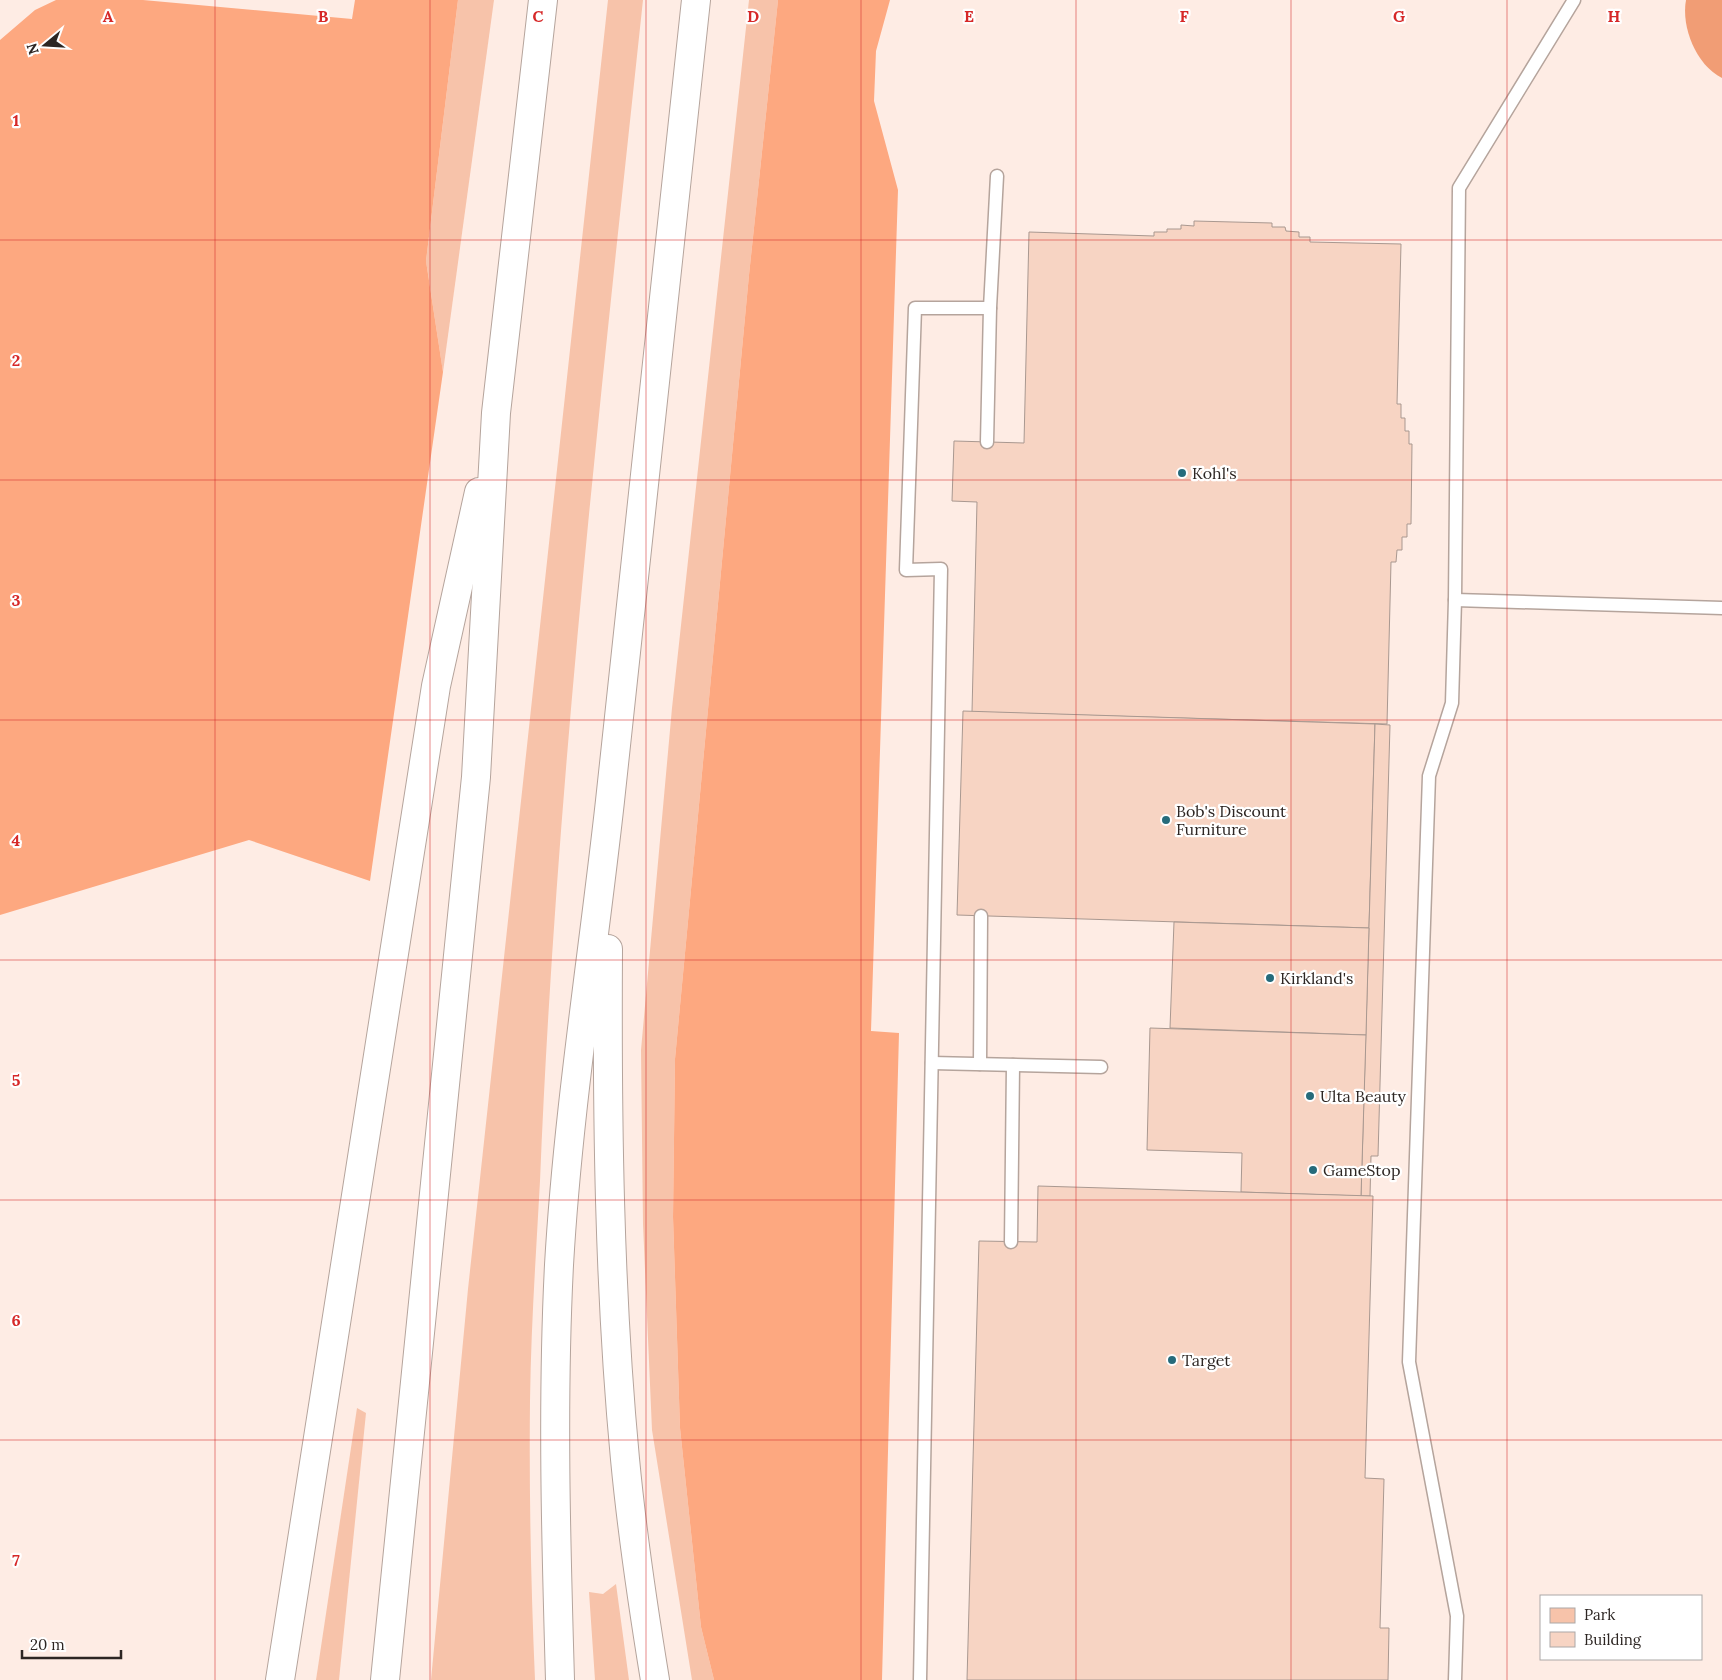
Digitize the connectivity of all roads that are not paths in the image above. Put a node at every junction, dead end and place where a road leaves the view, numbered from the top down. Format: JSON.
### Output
{"nodes":[{"id":1,"x":543,"y":0,"type":"edge"},
{"id":2,"x":696,"y":0,"type":"edge"},
{"id":3,"x":1574,"y":0,"type":"edge"},
{"id":4,"x":996,"y":176,"type":"dead end"},
{"id":5,"x":990,"y":308,"type":"junction"},
{"id":6,"x":496,"y":413,"type":"junction"},
{"id":7,"x":987,"y":442,"type":"dead end"},
{"id":8,"x":1455,"y":600,"type":"junction"},
{"id":9,"x":1722,"y":608,"type":"edge"},
{"id":10,"x":610,"y":805,"type":"junction"},
{"id":11,"x":981,"y":916,"type":"dead end"},
{"id":12,"x":932,"y":1063,"type":"junction"},
{"id":13,"x":980,"y":1064,"type":"junction"},
{"id":14,"x":1013,"y":1065,"type":"junction"},
{"id":15,"x":1100,"y":1067,"type":"dead end"},
{"id":16,"x":1011,"y":1242,"type":"dead end"},
{"id":17,"x":280,"y":1680,"type":"edge"},
{"id":18,"x":385,"y":1680,"type":"edge"},
{"id":19,"x":560,"y":1680,"type":"edge"},
{"id":20,"x":655,"y":1680,"type":"edge"},
{"id":21,"x":920,"y":1680,"type":"edge"},
{"id":22,"x":1455,"y":1680,"type":"edge"}],
"edges":[{"from":1,"to":6,"type":"highway"},
{"from":2,"to":10,"type":"highway"},
{"from":3,"to":8,"type":"lane"},
{"from":4,"to":5,"type":"lane"},
{"from":5,"to":7,"type":"lane"},
{"from":5,"to":12,"type":"lane"},
{"from":6,"to":17,"type":"highway"},
{"from":6,"to":18,"type":"highway"},
{"from":8,"to":9,"type":"lane"},
{"from":8,"to":22,"type":"lane"},
{"from":10,"to":19,"type":"highway"},
{"from":10,"to":20,"type":"highway"},
{"from":11,"to":13,"type":"lane"},
{"from":12,"to":13,"type":"lane"},
{"from":12,"to":21,"type":"lane"},
{"from":13,"to":14,"type":"lane"},
{"from":14,"to":15,"type":"lane"},
{"from":14,"to":16,"type":"lane"}]}
